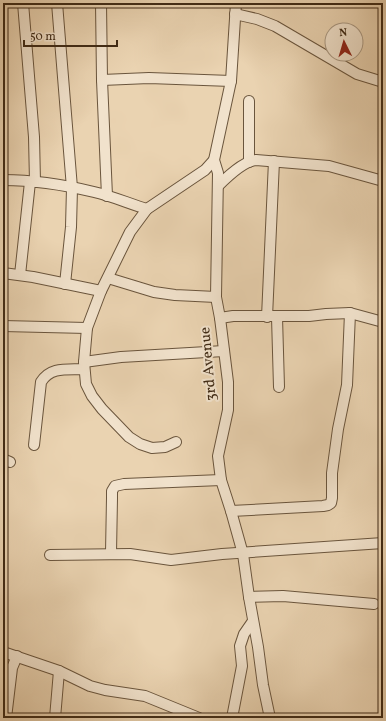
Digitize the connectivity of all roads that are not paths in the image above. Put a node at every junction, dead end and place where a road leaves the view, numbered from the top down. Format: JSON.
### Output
{"nodes":[{"id":1,"x":23,"y":3,"type":"edge"},
{"id":2,"x":57,"y":3,"type":"edge"},
{"id":3,"x":101,"y":3,"type":"edge"},
{"id":4,"x":236,"y":3,"type":"edge"},
{"id":5,"x":235,"y":14,"type":"junction"},
{"id":6,"x":102,"y":80,"type":"junction"},
{"id":7,"x":231,"y":81,"type":"junction"},
{"id":8,"x":383,"y":82,"type":"edge"},
{"id":9,"x":249,"y":101,"type":"dead end"},
{"id":10,"x":214,"y":160,"type":"junction"},
{"id":11,"x":274,"y":161,"type":"junction"},
{"id":12,"x":249,"y":162,"type":"junction"},
{"id":13,"x":3,"y":180,"type":"edge"},
{"id":14,"x":383,"y":180,"type":"edge"},
{"id":15,"x":33,"y":182,"type":"junction"},
{"id":16,"x":218,"y":186,"type":"junction"},
{"id":17,"x":72,"y":188,"type":"junction"},
{"id":18,"x":107,"y":196,"type":"junction"},
{"id":19,"x":147,"y":209,"type":"junction"},
{"id":20,"x":3,"y":273,"type":"edge"},
{"id":21,"x":20,"y":276,"type":"junction"},
{"id":22,"x":108,"y":278,"type":"junction"},
{"id":23,"x":65,"y":284,"type":"junction"},
{"id":24,"x":101,"y":291,"type":"junction"},
{"id":25,"x":216,"y":298,"type":"junction"},
{"id":26,"x":350,"y":313,"type":"junction"},
{"id":27,"x":272,"y":317,"type":"junction"},
{"id":28,"x":220,"y":318,"type":"junction"},
{"id":29,"x":383,"y":322,"type":"edge"},
{"id":30,"x":3,"y":326,"type":"edge"},
{"id":31,"x":87,"y":328,"type":"junction"},
{"id":32,"x":224,"y":351,"type":"junction"},
{"id":33,"x":84,"y":366,"type":"junction"},
{"id":34,"x":279,"y":387,"type":"dead end"},
{"id":35,"x":176,"y":442,"type":"dead end"},
{"id":36,"x":34,"y":445,"type":"dead end"},
{"id":37,"x":220,"y":480,"type":"junction"},
{"id":38,"x":231,"y":511,"type":"junction"},
{"id":39,"x":383,"y":540,"type":"edge"},
{"id":40,"x":111,"y":553,"type":"junction"},
{"id":41,"x":243,"y":554,"type":"junction"},
{"id":42,"x":50,"y":555,"type":"dead end"},
{"id":43,"x":249,"y":597,"type":"junction"},
{"id":44,"x":374,"y":604,"type":"dead end"},
{"id":45,"x":253,"y":621,"type":"junction"},
{"id":46,"x":3,"y":652,"type":"edge"},
{"id":47,"x":17,"y":656,"type":"junction"},
{"id":48,"x":59,"y":671,"type":"junction"},
{"id":49,"x":6,"y":718,"type":"edge"},
{"id":50,"x":54,"y":718,"type":"edge"},
{"id":51,"x":199,"y":718,"type":"edge"},
{"id":52,"x":232,"y":718,"type":"edge"},
{"id":53,"x":270,"y":718,"type":"edge"}],
"edges":[{"from":1,"to":15,"type":"street"},
{"from":2,"to":17,"type":"street"},
{"from":3,"to":6,"type":"street"},
{"from":4,"to":5,"type":"street","name":"3rd Avenue"},
{"from":5,"to":7,"type":"street","name":"3rd Avenue"},
{"from":5,"to":8,"type":"street"},
{"from":6,"to":7,"type":"street"},
{"from":6,"to":18,"type":"street"},
{"from":7,"to":10,"type":"street","name":"3rd Avenue"},
{"from":9,"to":12,"type":"street"},
{"from":10,"to":16,"type":"street","name":"3rd Avenue"},
{"from":10,"to":19,"type":"street"},
{"from":11,"to":12,"type":"street"},
{"from":11,"to":14,"type":"street"},
{"from":11,"to":27,"type":"street"},
{"from":12,"to":16,"type":"street"},
{"from":13,"to":15,"type":"street"},
{"from":15,"to":17,"type":"street"},
{"from":15,"to":21,"type":"street"},
{"from":16,"to":25,"type":"street","name":"3rd Avenue"},
{"from":17,"to":18,"type":"street"},
{"from":17,"to":23,"type":"street"},
{"from":18,"to":19,"type":"street"},
{"from":19,"to":22,"type":"street"},
{"from":20,"to":21,"type":"street"},
{"from":21,"to":23,"type":"street"},
{"from":22,"to":24,"type":"street"},
{"from":22,"to":25,"type":"street"},
{"from":23,"to":24,"type":"street"},
{"from":24,"to":31,"type":"street"},
{"from":25,"to":28,"type":"street","name":"3rd Avenue"},
{"from":26,"to":27,"type":"street"},
{"from":26,"to":29,"type":"street"},
{"from":26,"to":38,"type":"street"},
{"from":27,"to":28,"type":"street"},
{"from":27,"to":34,"type":"street"},
{"from":28,"to":32,"type":"street","name":"3rd Avenue"},
{"from":30,"to":31,"type":"street"},
{"from":31,"to":33,"type":"street"},
{"from":32,"to":33,"type":"street"},
{"from":32,"to":37,"type":"street","name":"3rd Avenue"},
{"from":33,"to":35,"type":"street"},
{"from":33,"to":36,"type":"street"},
{"from":37,"to":38,"type":"street","name":"3rd Avenue"},
{"from":37,"to":40,"type":"street"},
{"from":38,"to":41,"type":"street","name":"3rd Avenue"},
{"from":39,"to":41,"type":"street"},
{"from":40,"to":41,"type":"street"},
{"from":40,"to":42,"type":"street"},
{"from":41,"to":43,"type":"street","name":"3rd Avenue"},
{"from":43,"to":44,"type":"street"},
{"from":43,"to":45,"type":"street","name":"3rd Avenue"},
{"from":45,"to":52,"type":"street"},
{"from":45,"to":53,"type":"street","name":"3rd Avenue"},
{"from":46,"to":47,"type":"street"},
{"from":47,"to":48,"type":"street"},
{"from":47,"to":49,"type":"street"},
{"from":48,"to":50,"type":"street"},
{"from":48,"to":51,"type":"street"}]}
